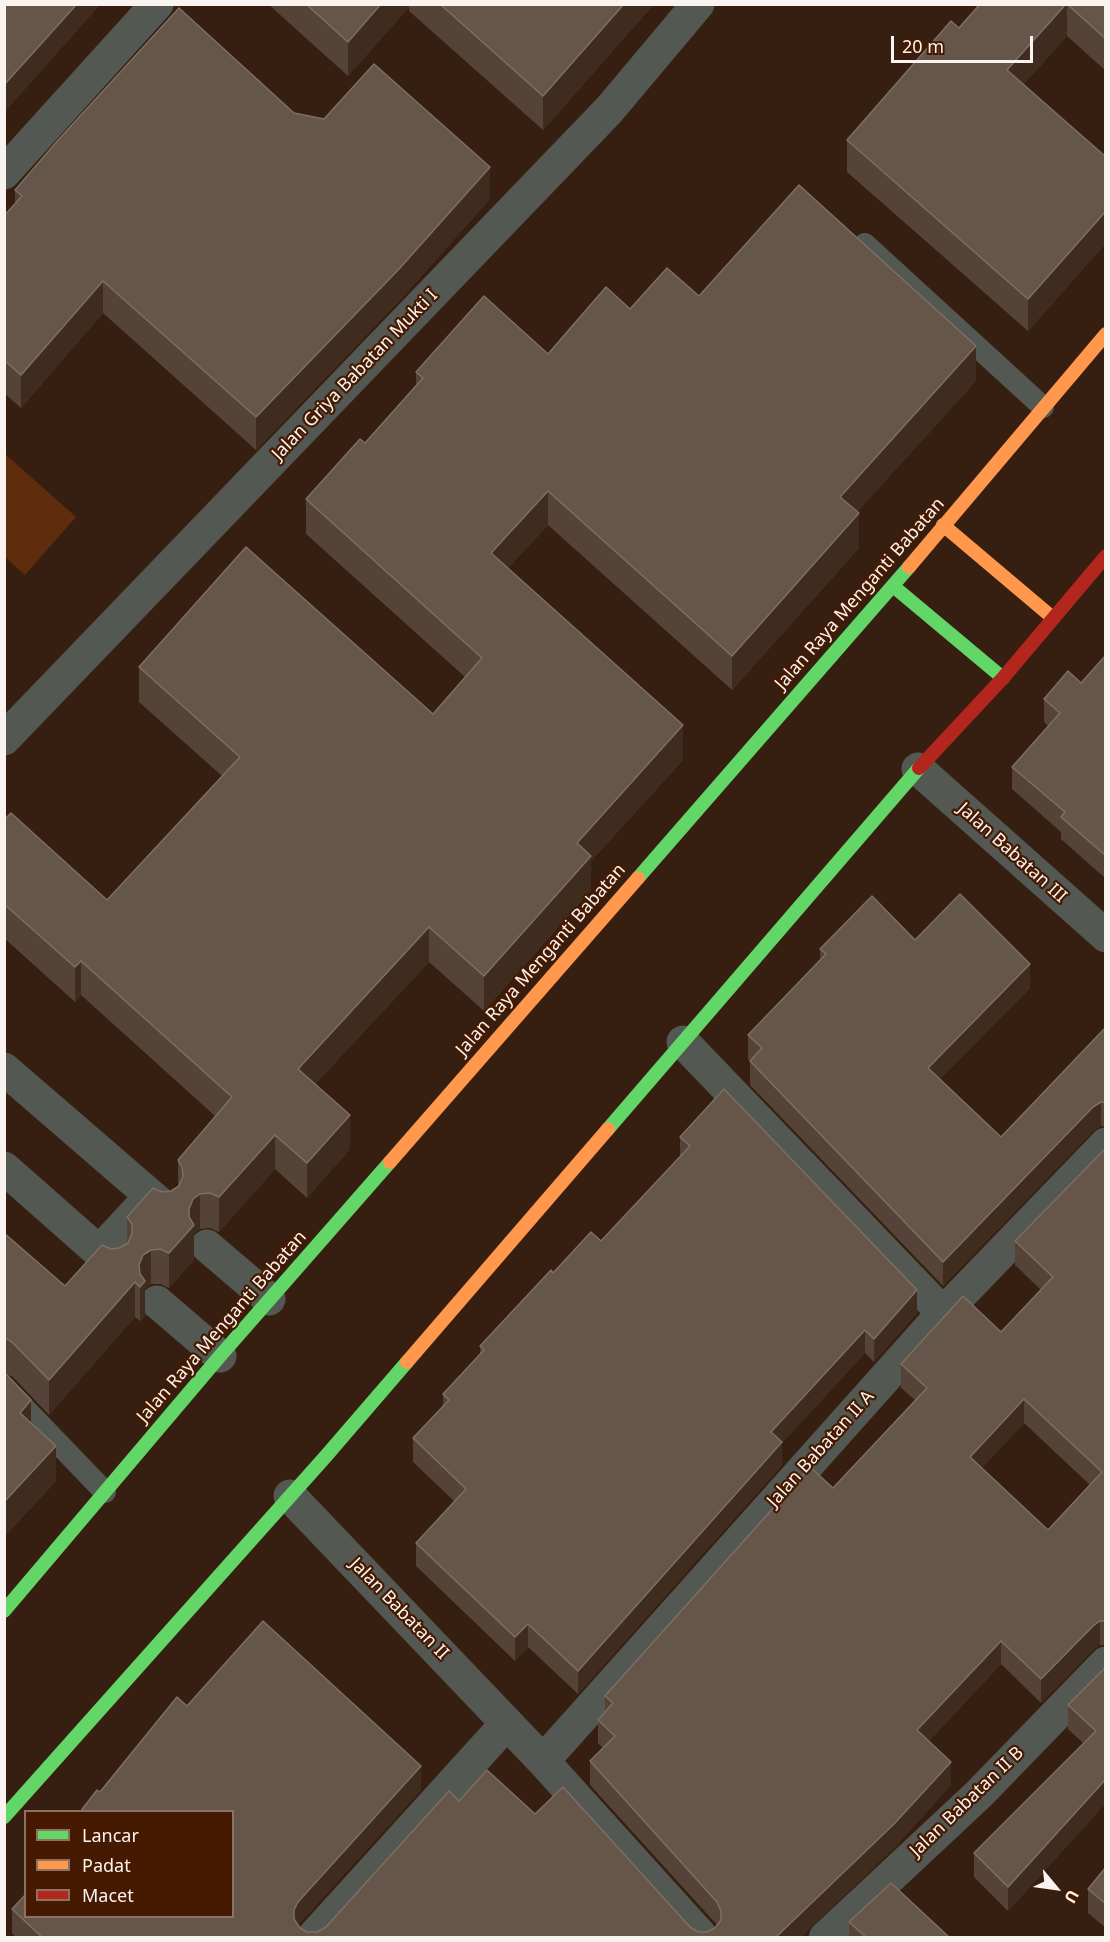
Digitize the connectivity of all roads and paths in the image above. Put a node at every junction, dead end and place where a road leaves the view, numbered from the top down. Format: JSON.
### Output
{"nodes":[{"id":1,"x":157,"y":4,"type":"edge"},
{"id":2,"x":698,"y":4,"type":"edge"},
{"id":3,"x":4,"y":173,"type":"edge"},
{"id":4,"x":865,"y":244,"type":"edge"},
{"id":5,"x":1106,"y":334,"type":"edge"},
{"id":6,"x":1043,"y":407,"type":"junction"},
{"id":7,"x":943,"y":525,"type":"junction"},
{"id":8,"x":1106,"y":556,"type":"edge"},
{"id":9,"x":893,"y":586,"type":"junction"},
{"id":10,"x":1053,"y":618,"type":"junction"},
{"id":11,"x":1003,"y":678,"type":"junction"},
{"id":12,"x":4,"y":739,"type":"edge"},
{"id":13,"x":918,"y":769,"type":"junction"},
{"id":14,"x":1106,"y":936,"type":"edge"},
{"id":15,"x":683,"y":1042,"type":"junction"},
{"id":16,"x":4,"y":1069,"type":"edge"},
{"id":17,"x":1106,"y":1144,"type":"edge"},
{"id":18,"x":4,"y":1168,"type":"edge"},
{"id":19,"x":207,"y":1246,"type":"dead end"},
{"id":20,"x":269,"y":1299,"type":"junction"},
{"id":21,"x":157,"y":1302,"type":"dead end"},
{"id":22,"x":943,"y":1313,"type":"junction"},
{"id":23,"x":220,"y":1356,"type":"junction"},
{"id":24,"x":4,"y":1387,"type":"edge"},
{"id":25,"x":105,"y":1492,"type":"junction"},
{"id":26,"x":290,"y":1496,"type":"junction"},
{"id":27,"x":4,"y":1611,"type":"edge"},
{"id":28,"x":1106,"y":1664,"type":"edge"},
{"id":29,"x":507,"y":1723,"type":"junction"},
{"id":30,"x":543,"y":1761,"type":"junction"},
{"id":31,"x":4,"y":1817,"type":"edge"},
{"id":32,"x":312,"y":1938,"type":"edge"},
{"id":33,"x":703,"y":1938,"type":"edge"},
{"id":34,"x":825,"y":1938,"type":"edge"}],
"edges":[{"from":1,"to":3,"type":"street"},
{"from":2,"to":12,"type":"street","name":"Jalan Griya Babatan Mukti I"},
{"from":4,"to":6,"type":"lane"},
{"from":5,"to":6,"type":"main road","name":"Jalan Raya Menganti Babatan"},
{"from":6,"to":7,"type":"main road","name":"Jalan Raya Menganti Babatan"},
{"from":7,"to":9,"type":"main road","name":"Jalan Raya Menganti Babatan"},
{"from":7,"to":10,"type":"main road"},
{"from":8,"to":10,"type":"main road"},
{"from":9,"to":11,"type":"main road"},
{"from":9,"to":20,"type":"main road","name":"Jalan Raya Menganti Babatan"},
{"from":10,"to":11,"type":"main road"},
{"from":11,"to":13,"type":"main road"},
{"from":13,"to":14,"type":"street","name":"Jalan Babatan III"},
{"from":13,"to":15,"type":"main road"},
{"from":15,"to":22,"type":"street"},
{"from":15,"to":26,"type":"main road"},
{"from":16,"to":18,"type":"street"},
{"from":17,"to":22,"type":"street","name":"Jalan Babatan II A"},
{"from":19,"to":20,"type":"street"},
{"from":20,"to":23,"type":"main road","name":"Jalan Raya Menganti Babatan"},
{"from":21,"to":23,"type":"street"},
{"from":22,"to":30,"type":"street","name":"Jalan Babatan II A"},
{"from":23,"to":25,"type":"main road","name":"Jalan Raya Menganti Babatan"},
{"from":24,"to":25,"type":"lane"},
{"from":25,"to":27,"type":"main road","name":"Jalan Raya Menganti Babatan"},
{"from":26,"to":29,"type":"street","name":"Jalan Babatan II"},
{"from":26,"to":31,"type":"main road"},
{"from":28,"to":34,"type":"street","name":"Jalan Babatan II B"},
{"from":29,"to":30,"type":"street","name":"Jalan Babatan II"},
{"from":29,"to":32,"type":"street"},
{"from":30,"to":33,"type":"street","name":"Jalan Babatan II"}]}
